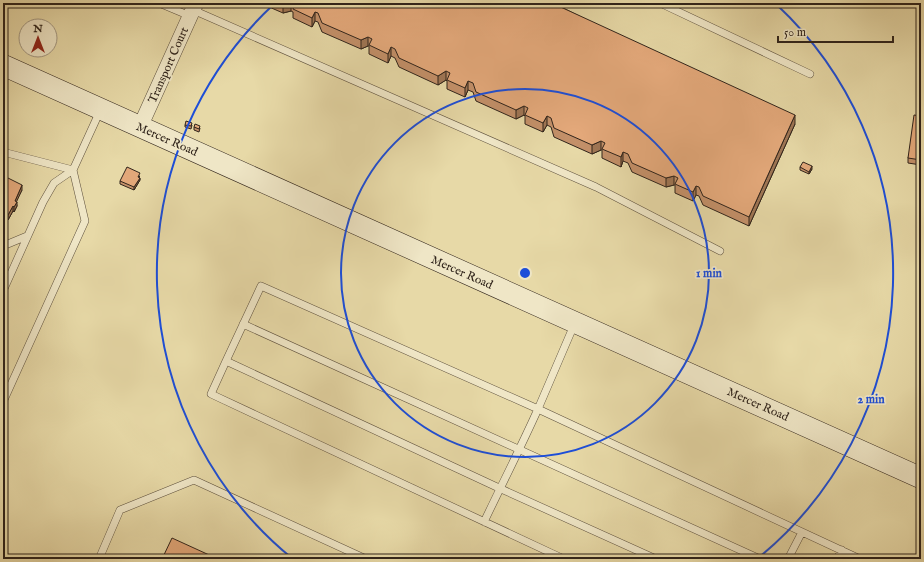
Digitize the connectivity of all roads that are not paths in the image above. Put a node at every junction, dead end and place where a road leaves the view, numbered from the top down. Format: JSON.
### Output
{"nodes":[{"id":1,"x":159,"y":3,"type":"edge"},
{"id":2,"x":660,"y":3,"type":"edge"},
{"id":3,"x":193,"y":10,"type":"edge"},
{"id":4,"x":3,"y":65,"type":"edge"},
{"id":5,"x":810,"y":74,"type":"dead end"},
{"id":6,"x":101,"y":109,"type":"junction"},
{"id":7,"x":140,"y":127,"type":"junction"},
{"id":8,"x":3,"y":152,"type":"edge"},
{"id":9,"x":73,"y":170,"type":"junction"},
{"id":10,"x":27,"y":236,"type":"junction"},
{"id":11,"x":3,"y":246,"type":"edge"},
{"id":12,"x":720,"y":251,"type":"dead end"},
{"id":13,"x":3,"y":291,"type":"edge"},
{"id":14,"x":575,"y":323,"type":"junction"},
{"id":15,"x":243,"y":324,"type":"junction"},
{"id":16,"x":226,"y":361,"type":"junction"},
{"id":17,"x":3,"y":402,"type":"edge"},
{"id":18,"x":538,"y":408,"type":"junction"},
{"id":19,"x":520,"y":451,"type":"junction"},
{"id":20,"x":921,"y":478,"type":"edge"},
{"id":21,"x":499,"y":488,"type":"junction"},
{"id":22,"x":484,"y":522,"type":"junction"},
{"id":23,"x":802,"y":532,"type":"junction"},
{"id":24,"x":842,"y":550,"type":"junction"},
{"id":25,"x":98,"y":559,"type":"edge"},
{"id":26,"x":366,"y":559,"type":"edge"},
{"id":27,"x":564,"y":559,"type":"edge"},
{"id":28,"x":656,"y":559,"type":"edge"},
{"id":29,"x":760,"y":559,"type":"edge"},
{"id":30,"x":788,"y":559,"type":"edge"},
{"id":31,"x":837,"y":559,"type":"edge"},
{"id":32,"x":860,"y":559,"type":"edge"}],
"edges":[{"from":1,"to":3,"type":"lane"},
{"from":2,"to":5,"type":"lane"},
{"from":3,"to":7,"type":"street","name":"Transport Court"},
{"from":3,"to":12,"type":"lane"},
{"from":4,"to":6,"type":"street","name":"Mercer Road"},
{"from":6,"to":7,"type":"street","name":"Mercer Road"},
{"from":6,"to":9,"type":"lane"},
{"from":7,"to":14,"type":"street","name":"Mercer Road"},
{"from":8,"to":9,"type":"lane"},
{"from":9,"to":10,"type":"lane"},
{"from":9,"to":17,"type":"lane"},
{"from":10,"to":11,"type":"lane"},
{"from":10,"to":13,"type":"lane"},
{"from":14,"to":18,"type":"lane"},
{"from":14,"to":20,"type":"street","name":"Mercer Road"},
{"from":15,"to":16,"type":"lane"},
{"from":15,"to":18,"type":"lane"},
{"from":15,"to":19,"type":"lane"},
{"from":16,"to":21,"type":"lane"},
{"from":16,"to":22,"type":"lane"},
{"from":18,"to":19,"type":"lane"},
{"from":18,"to":23,"type":"lane"},
{"from":19,"to":21,"type":"lane"},
{"from":19,"to":29,"type":"lane"},
{"from":21,"to":22,"type":"lane"},
{"from":21,"to":28,"type":"lane"},
{"from":22,"to":27,"type":"lane"},
{"from":23,"to":24,"type":"lane"},
{"from":23,"to":30,"type":"lane"},
{"from":24,"to":31,"type":"lane"},
{"from":24,"to":32,"type":"lane"},
{"from":25,"to":26,"type":"lane"}]}
